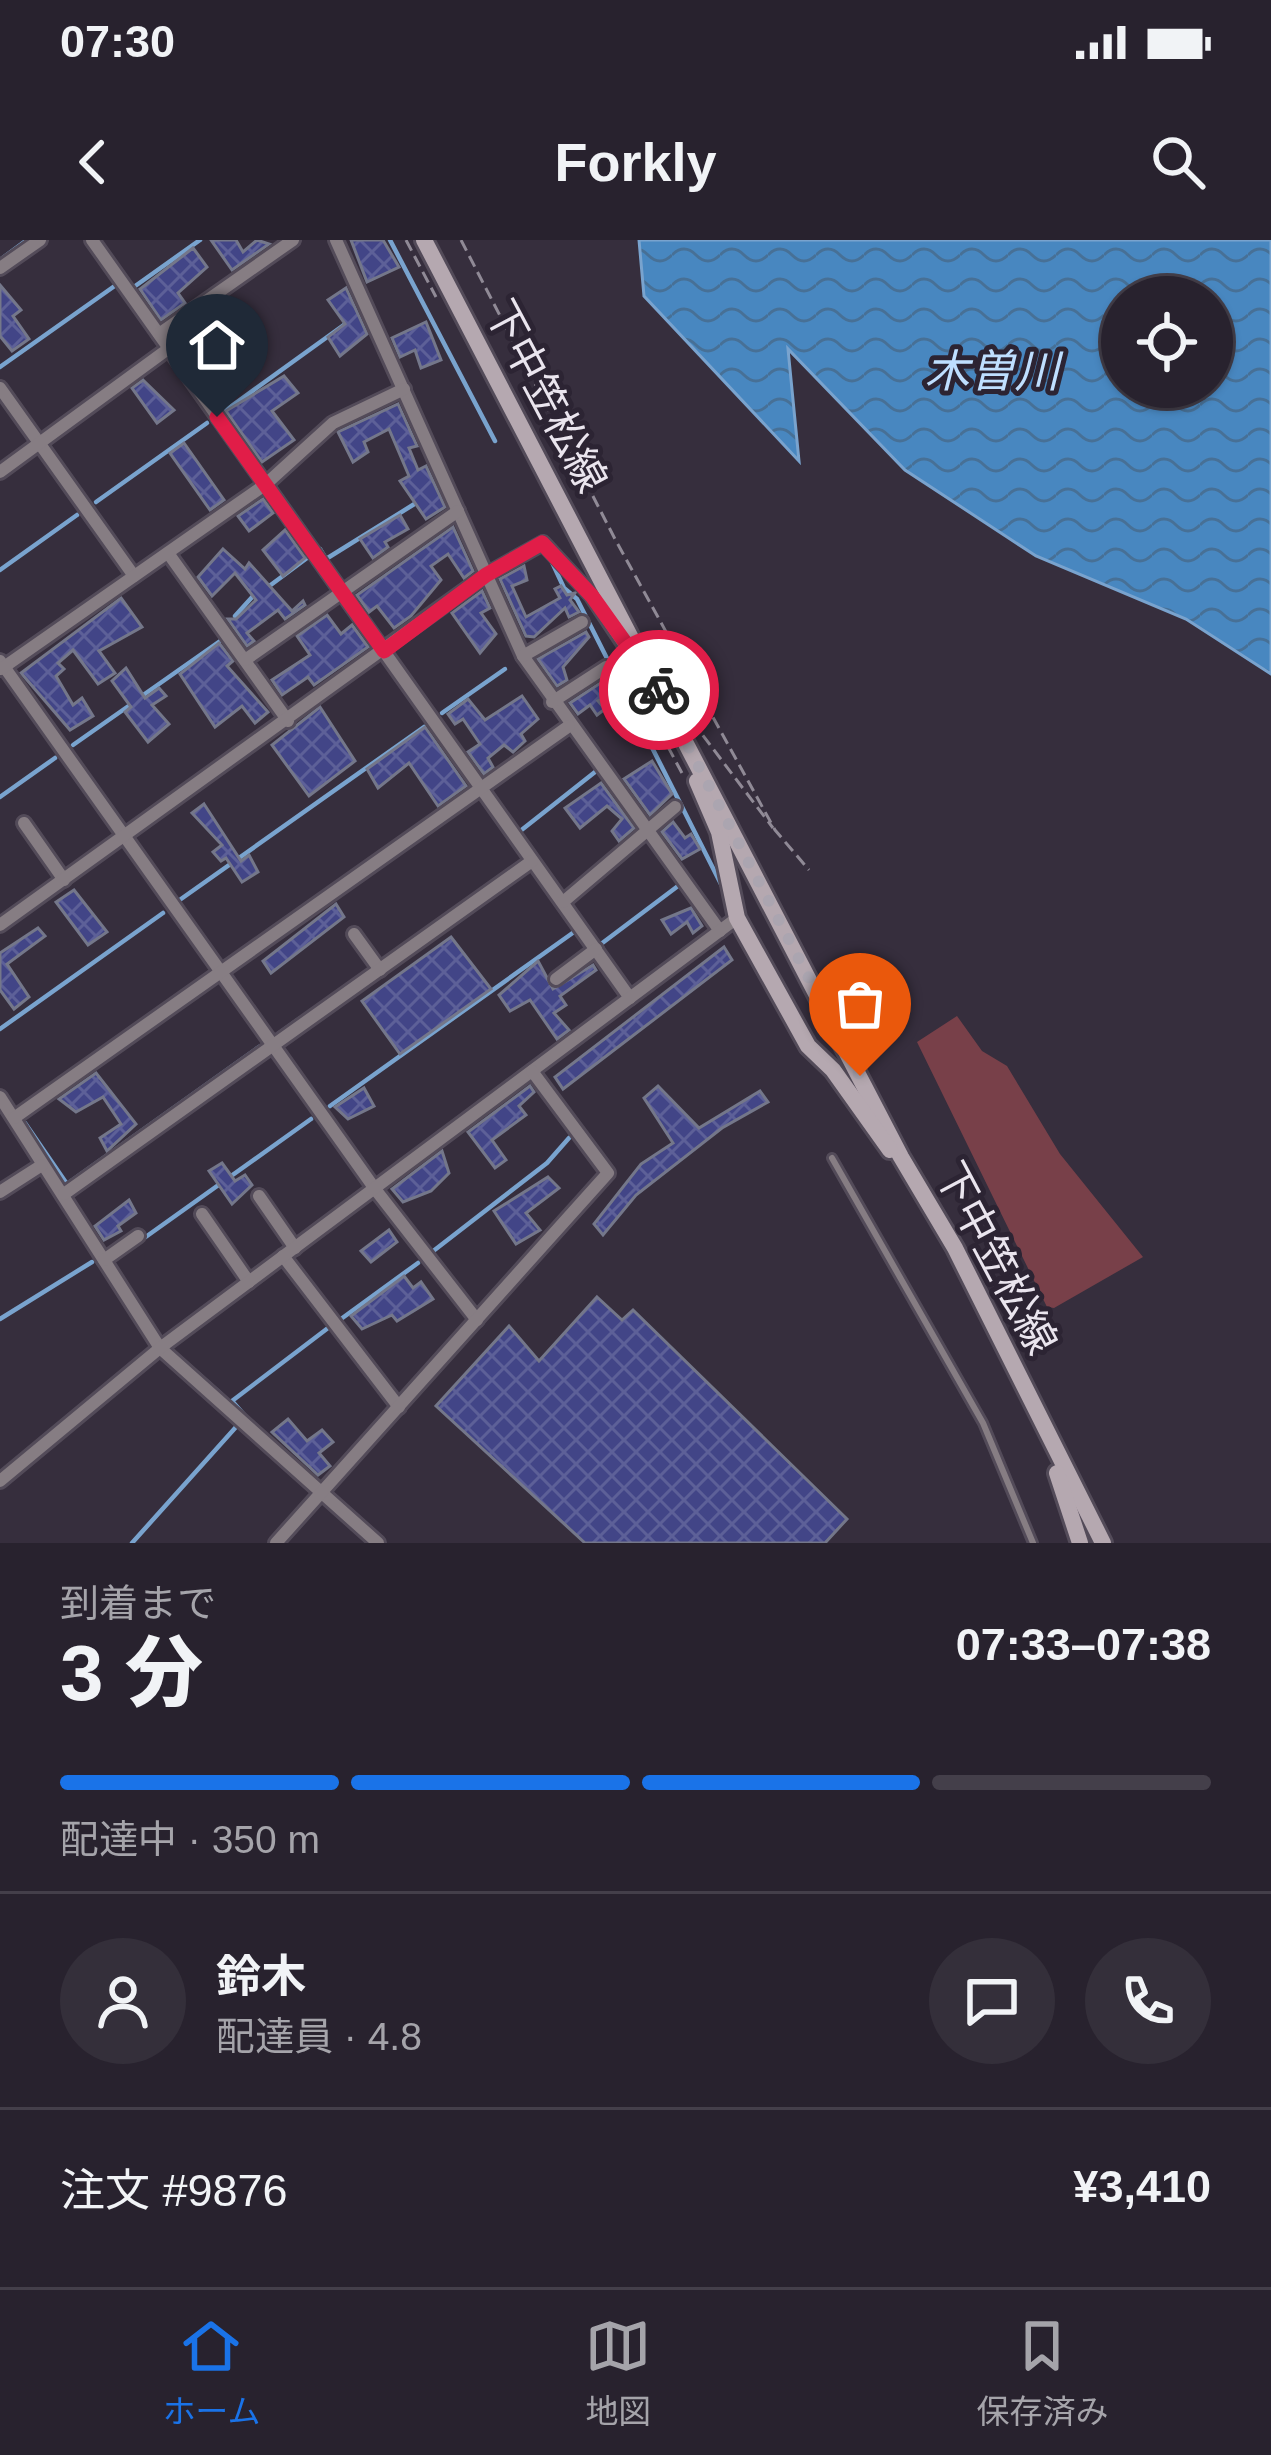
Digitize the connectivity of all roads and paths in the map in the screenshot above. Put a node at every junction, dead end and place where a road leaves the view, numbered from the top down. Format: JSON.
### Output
{"nodes":[{"id":1,"x":40,"y":240,"type":"edge"},
{"id":2,"x":293,"y":240,"type":"edge"},
{"id":3,"x":336,"y":240,"type":"edge"},
{"id":4,"x":424,"y":240,"type":"edge"},
{"id":5,"x":461,"y":240,"type":"edge"},
{"id":6,"x":99,"y":242,"type":"edge"},
{"id":7,"x":0,"y":268,"type":"edge"},
{"id":8,"x":159,"y":334,"type":"junction"},
{"id":9,"x":168,"y":349,"type":"junction"},
{"id":10,"x":0,"y":388,"type":"edge"},
{"id":11,"x":404,"y":389,"type":"junction"},
{"id":12,"x":40,"y":444,"type":"junction"},
{"id":13,"x":0,"y":472,"type":"edge"},
{"id":14,"x":266,"y":484,"type":"junction"},
{"id":15,"x":458,"y":511,"type":"junction"},
{"id":16,"x":168,"y":553,"type":"junction"},
{"id":17,"x":486,"y":575,"type":"junction"},
{"id":18,"x":134,"y":576,"type":"junction"},
{"id":19,"x":343,"y":592,"type":"junction"},
{"id":20,"x":582,"y":622,"type":"dead end"},
{"id":21,"x":384,"y":651,"type":"junction"},
{"id":22,"x":523,"y":656,"type":"junction"},
{"id":23,"x":244,"y":660,"type":"junction"},
{"id":24,"x":2,"y":666,"type":"edge"},
{"id":25,"x":607,"y":668,"type":"dead end"},
{"id":26,"x":651,"y":675,"type":"junction"},
{"id":27,"x":552,"y":701,"type":"junction"},
{"id":28,"x":669,"y":709,"type":"junction"},
{"id":29,"x":288,"y":721,"type":"junction"},
{"id":30,"x":569,"y":726,"type":"junction"},
{"id":31,"x":693,"y":753,"type":"junction"},
{"id":32,"x":480,"y":787,"type":"junction"},
{"id":33,"x":675,"y":807,"type":"dead end"},
{"id":34,"x":24,"y":823,"type":"dead end"},
{"id":35,"x":775,"y":830,"type":"junction"},
{"id":36,"x":647,"y":831,"type":"junction"},
{"id":37,"x":126,"y":837,"type":"junction"},
{"id":38,"x":532,"y":861,"type":"junction"},
{"id":39,"x":809,"y":869,"type":"dead end"},
{"id":40,"x":64,"y":880,"type":"junction"},
{"id":41,"x":563,"y":902,"type":"junction"},
{"id":42,"x":737,"y":918,"type":"junction"},
{"id":43,"x":0,"y":926,"type":"edge"},
{"id":44,"x":720,"y":931,"type":"junction"},
{"id":45,"x":354,"y":934,"type":"dead end"},
{"id":46,"x":596,"y":950,"type":"junction"},
{"id":47,"x":380,"y":970,"type":"junction"},
{"id":48,"x":221,"y":975,"type":"junction"},
{"id":49,"x":556,"y":980,"type":"dead end"},
{"id":50,"x":630,"y":998,"type":"junction"},
{"id":51,"x":272,"y":1046,"type":"junction"},
{"id":52,"x":532,"y":1071,"type":"junction"},
{"id":53,"x":0,"y":1097,"type":"edge"},
{"id":54,"x":14,"y":1118,"type":"junction"},
{"id":55,"x":902,"y":1157,"type":"junction"},
{"id":56,"x":832,"y":1158,"type":"dead end"},
{"id":57,"x":42,"y":1165,"type":"junction"},
{"id":58,"x":375,"y":1189,"type":"junction"},
{"id":59,"x":0,"y":1192,"type":"edge"},
{"id":60,"x":64,"y":1194,"type":"junction"},
{"id":61,"x":259,"y":1196,"type":"dead end"},
{"id":62,"x":202,"y":1214,"type":"dead end"},
{"id":63,"x":138,"y":1236,"type":"dead end"},
{"id":64,"x":289,"y":1252,"type":"junction"},
{"id":65,"x":104,"y":1260,"type":"junction"},
{"id":66,"x":249,"y":1282,"type":"junction"},
{"id":67,"x":477,"y":1320,"type":"junction"},
{"id":68,"x":160,"y":1348,"type":"junction"},
{"id":69,"x":399,"y":1407,"type":"junction"},
{"id":70,"x":1040,"y":1421,"type":"junction"},
{"id":71,"x":0,"y":1481,"type":"edge"},
{"id":72,"x":322,"y":1491,"type":"junction"},
{"id":73,"x":1032,"y":1542,"type":"edge"},
{"id":74,"x":276,"y":1543,"type":"edge"},
{"id":75,"x":378,"y":1543,"type":"edge"},
{"id":76,"x":1080,"y":1543,"type":"edge"},
{"id":77,"x":1103,"y":1543,"type":"edge"}],
"edges":[{"from":1,"to":7,"type":"street"},
{"from":2,"to":8,"type":"street"},
{"from":3,"to":11,"type":"street"},
{"from":4,"to":26,"type":"main road","name":"下中笠松線"},
{"from":5,"to":35,"type":"path"},
{"from":6,"to":8,"type":"street"},
{"from":8,"to":9,"type":"street"},
{"from":9,"to":12,"type":"street"},
{"from":9,"to":14,"type":"street"},
{"from":10,"to":12,"type":"street"},
{"from":11,"to":14,"type":"street"},
{"from":11,"to":15,"type":"street"},
{"from":12,"to":13,"type":"street"},
{"from":12,"to":18,"type":"street"},
{"from":14,"to":16,"type":"street"},
{"from":14,"to":19,"type":"street"},
{"from":15,"to":17,"type":"street"},
{"from":15,"to":19,"type":"street"},
{"from":16,"to":18,"type":"street"},
{"from":16,"to":23,"type":"street"},
{"from":17,"to":21,"type":"street"},
{"from":17,"to":22,"type":"street"},
{"from":17,"to":26,"type":"street"},
{"from":18,"to":24,"type":"street"},
{"from":19,"to":21,"type":"street"},
{"from":19,"to":23,"type":"street"},
{"from":20,"to":22,"type":"street"},
{"from":21,"to":29,"type":"street"},
{"from":21,"to":32,"type":"street"},
{"from":22,"to":27,"type":"street"},
{"from":23,"to":29,"type":"street"},
{"from":24,"to":37,"type":"street"},
{"from":25,"to":27,"type":"street"},
{"from":26,"to":28,"type":"main road","name":"下中笠松線"},
{"from":27,"to":30,"type":"street"},
{"from":28,"to":31,"type":"main road","name":"下中笠松線"},
{"from":28,"to":35,"type":"path"},
{"from":29,"to":37,"type":"street"},
{"from":30,"to":32,"type":"street"},
{"from":30,"to":36,"type":"street"},
{"from":31,"to":42,"type":"main road"},
{"from":31,"to":55,"type":"main road","name":"下中笠松線"},
{"from":32,"to":38,"type":"street"},
{"from":32,"to":48,"type":"street"},
{"from":33,"to":36,"type":"street"},
{"from":34,"to":40,"type":"street"},
{"from":35,"to":39,"type":"path"},
{"from":36,"to":41,"type":"street"},
{"from":36,"to":44,"type":"street"},
{"from":37,"to":40,"type":"street"},
{"from":37,"to":48,"type":"street"},
{"from":38,"to":41,"type":"street"},
{"from":38,"to":47,"type":"street"},
{"from":40,"to":43,"type":"street"},
{"from":41,"to":46,"type":"street"},
{"from":42,"to":44,"type":"street"},
{"from":42,"to":55,"type":"main road"},
{"from":44,"to":50,"type":"street"},
{"from":45,"to":47,"type":"street"},
{"from":46,"to":49,"type":"street"},
{"from":46,"to":50,"type":"street"},
{"from":47,"to":51,"type":"street"},
{"from":48,"to":51,"type":"street"},
{"from":48,"to":54,"type":"street"},
{"from":50,"to":52,"type":"street"},
{"from":51,"to":58,"type":"street"},
{"from":51,"to":60,"type":"street"},
{"from":52,"to":58,"type":"street"},
{"from":52,"to":67,"type":"street"},
{"from":53,"to":54,"type":"street"},
{"from":54,"to":57,"type":"street"},
{"from":55,"to":70,"type":"main road","name":"下中笠松線"},
{"from":56,"to":73,"type":"lane"},
{"from":57,"to":59,"type":"street"},
{"from":57,"to":60,"type":"street"},
{"from":58,"to":64,"type":"street"},
{"from":58,"to":67,"type":"street"},
{"from":60,"to":65,"type":"street"},
{"from":61,"to":64,"type":"street"},
{"from":62,"to":66,"type":"street"},
{"from":63,"to":65,"type":"street"},
{"from":64,"to":66,"type":"street"},
{"from":64,"to":69,"type":"street"},
{"from":65,"to":68,"type":"street"},
{"from":66,"to":68,"type":"street"},
{"from":67,"to":69,"type":"street"},
{"from":68,"to":71,"type":"street"},
{"from":68,"to":72,"type":"street"},
{"from":69,"to":72,"type":"street"},
{"from":70,"to":76,"type":"main road"},
{"from":70,"to":77,"type":"main road","name":"下中笠松線"},
{"from":72,"to":74,"type":"street"},
{"from":72,"to":75,"type":"street"}]}
